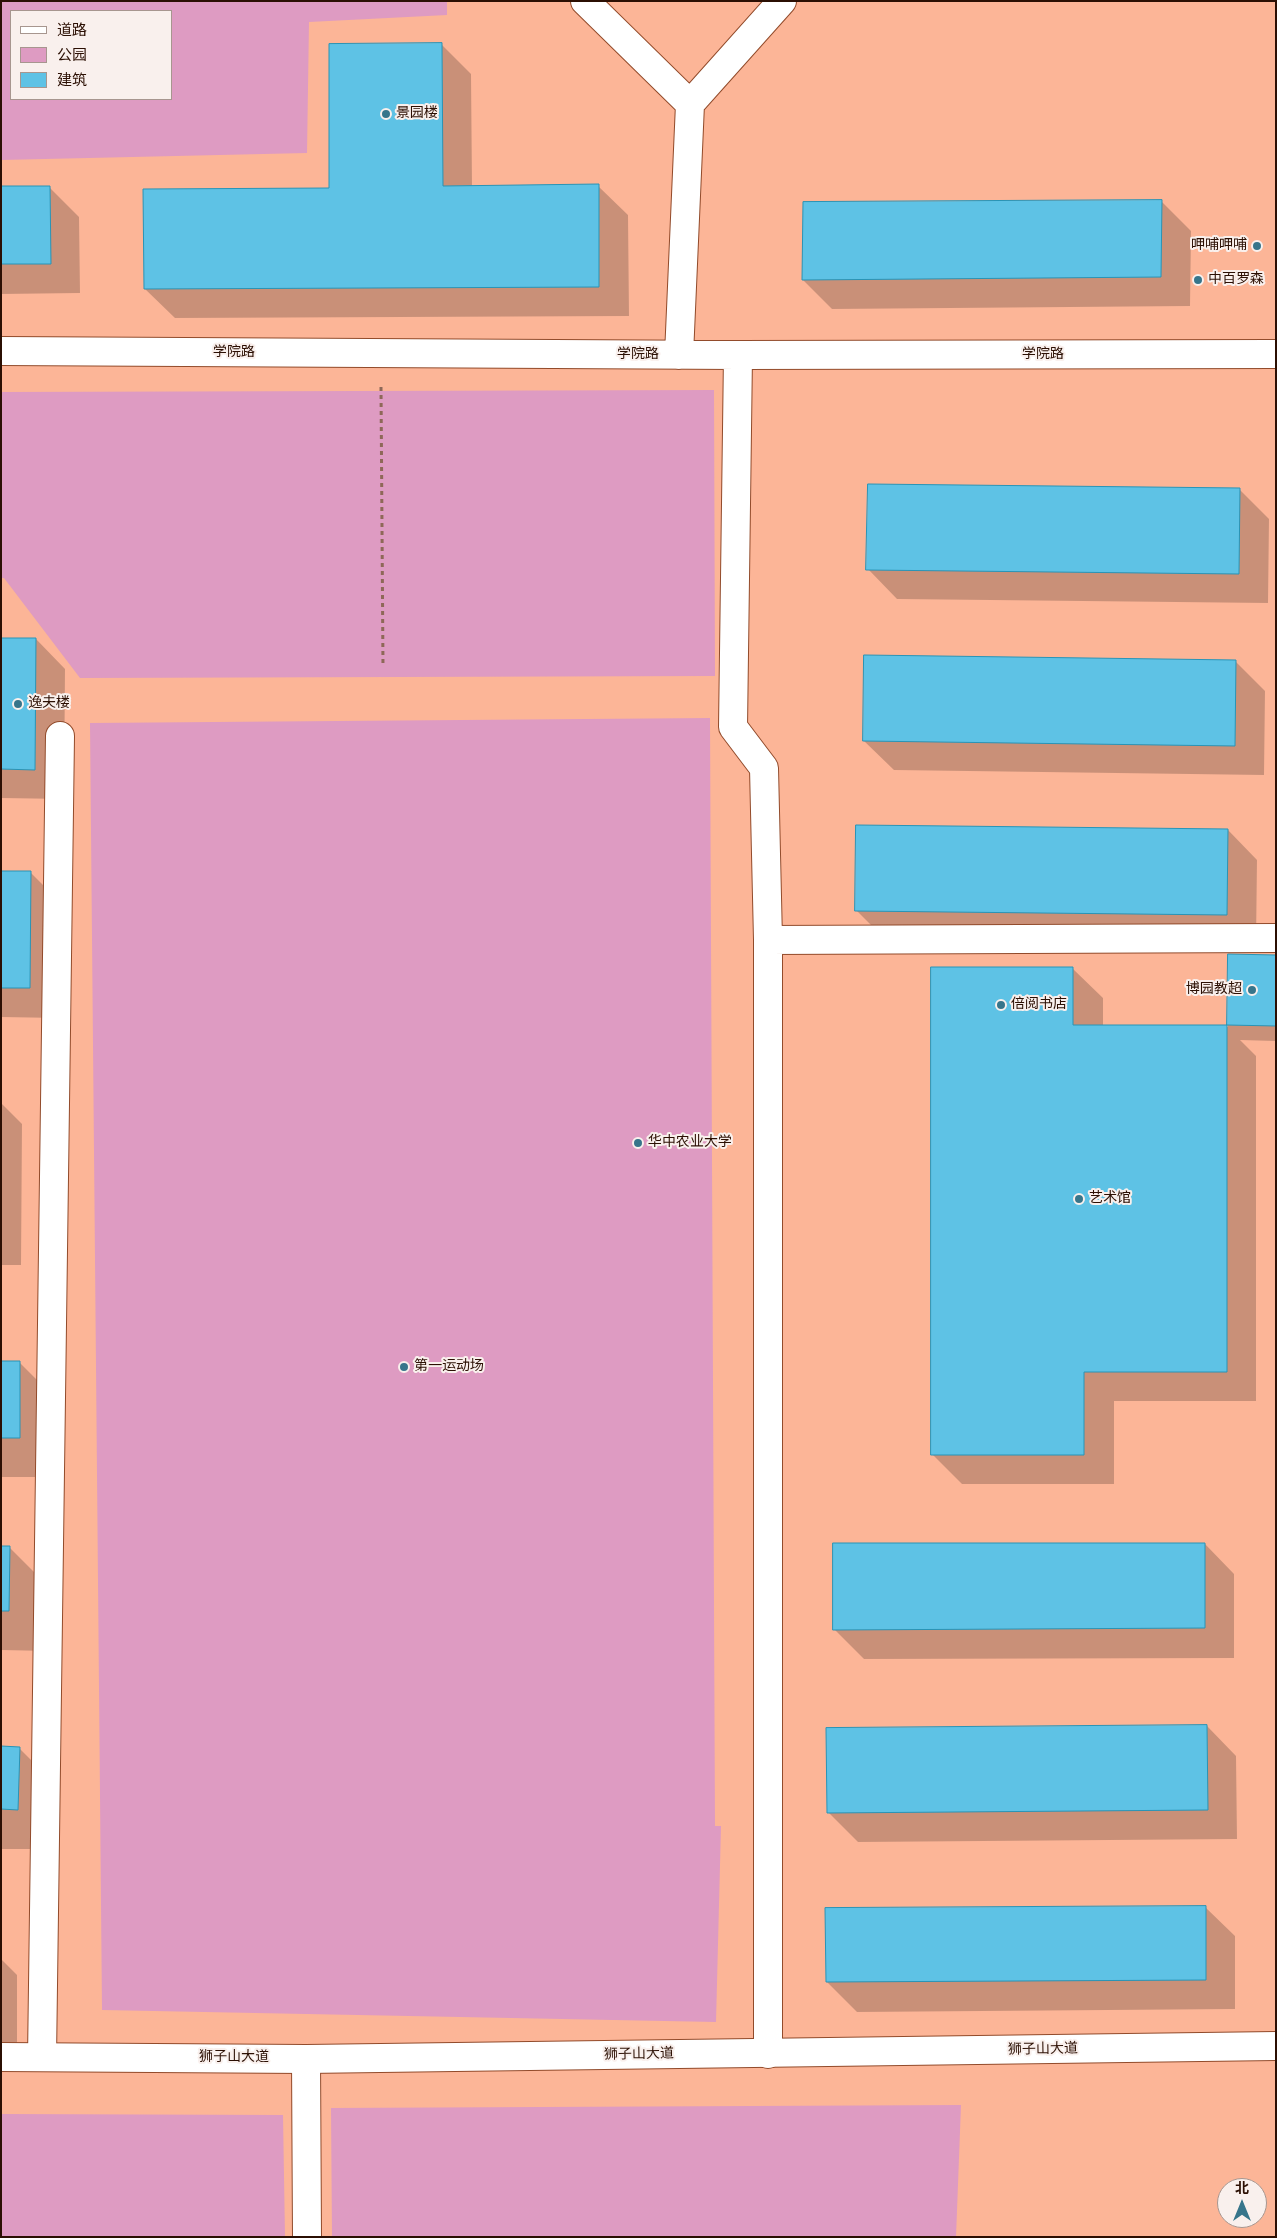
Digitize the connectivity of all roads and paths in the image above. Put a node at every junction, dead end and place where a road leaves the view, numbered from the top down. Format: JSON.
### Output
{"nodes":[{"id":1,"x":585,"y":1,"type":"edge"},
{"id":2,"x":782,"y":1,"type":"edge"},
{"id":3,"x":690,"y":104,"type":"junction"},
{"id":4,"x":1,"y":352,"type":"edge"},
{"id":5,"x":380,"y":354,"type":"junction"},
{"id":6,"x":1276,"y":354,"type":"edge"},
{"id":7,"x":679,"y":355,"type":"junction"},
{"id":8,"x":738,"y":355,"type":"junction"},
{"id":9,"x":383,"y":667,"type":"dead end"},
{"id":10,"x":60,"y":736,"type":"dead end"},
{"id":11,"x":1276,"y":938,"type":"edge"},
{"id":12,"x":768,"y":940,"type":"junction"},
{"id":13,"x":1276,"y":2046,"type":"edge"},
{"id":14,"x":768,"y":2054,"type":"junction"},
{"id":15,"x":1,"y":2057,"type":"edge"},
{"id":16,"x":42,"y":2057,"type":"junction"},
{"id":17,"x":306,"y":2059,"type":"junction"},
{"id":18,"x":307,"y":2237,"type":"edge"}],
"edges":[{"from":1,"to":3,"type":"street"},
{"from":2,"to":3,"type":"street"},
{"from":3,"to":7,"type":"street"},
{"from":4,"to":5,"type":"street","name":"学院路"},
{"from":5,"to":7,"type":"street","name":"学院路"},
{"from":5,"to":9,"type":"path"},
{"from":6,"to":8,"type":"street","name":"学院路"},
{"from":7,"to":8,"type":"street","name":"学院路"},
{"from":8,"to":12,"type":"street"},
{"from":10,"to":16,"type":"street"},
{"from":11,"to":12,"type":"street"},
{"from":12,"to":14,"type":"street"},
{"from":13,"to":14,"type":"street","name":"狮子山大道"},
{"from":14,"to":17,"type":"street","name":"狮子山大道"},
{"from":15,"to":16,"type":"street","name":"狮子山大道"},
{"from":16,"to":17,"type":"street","name":"狮子山大道"},
{"from":17,"to":18,"type":"street"}]}
